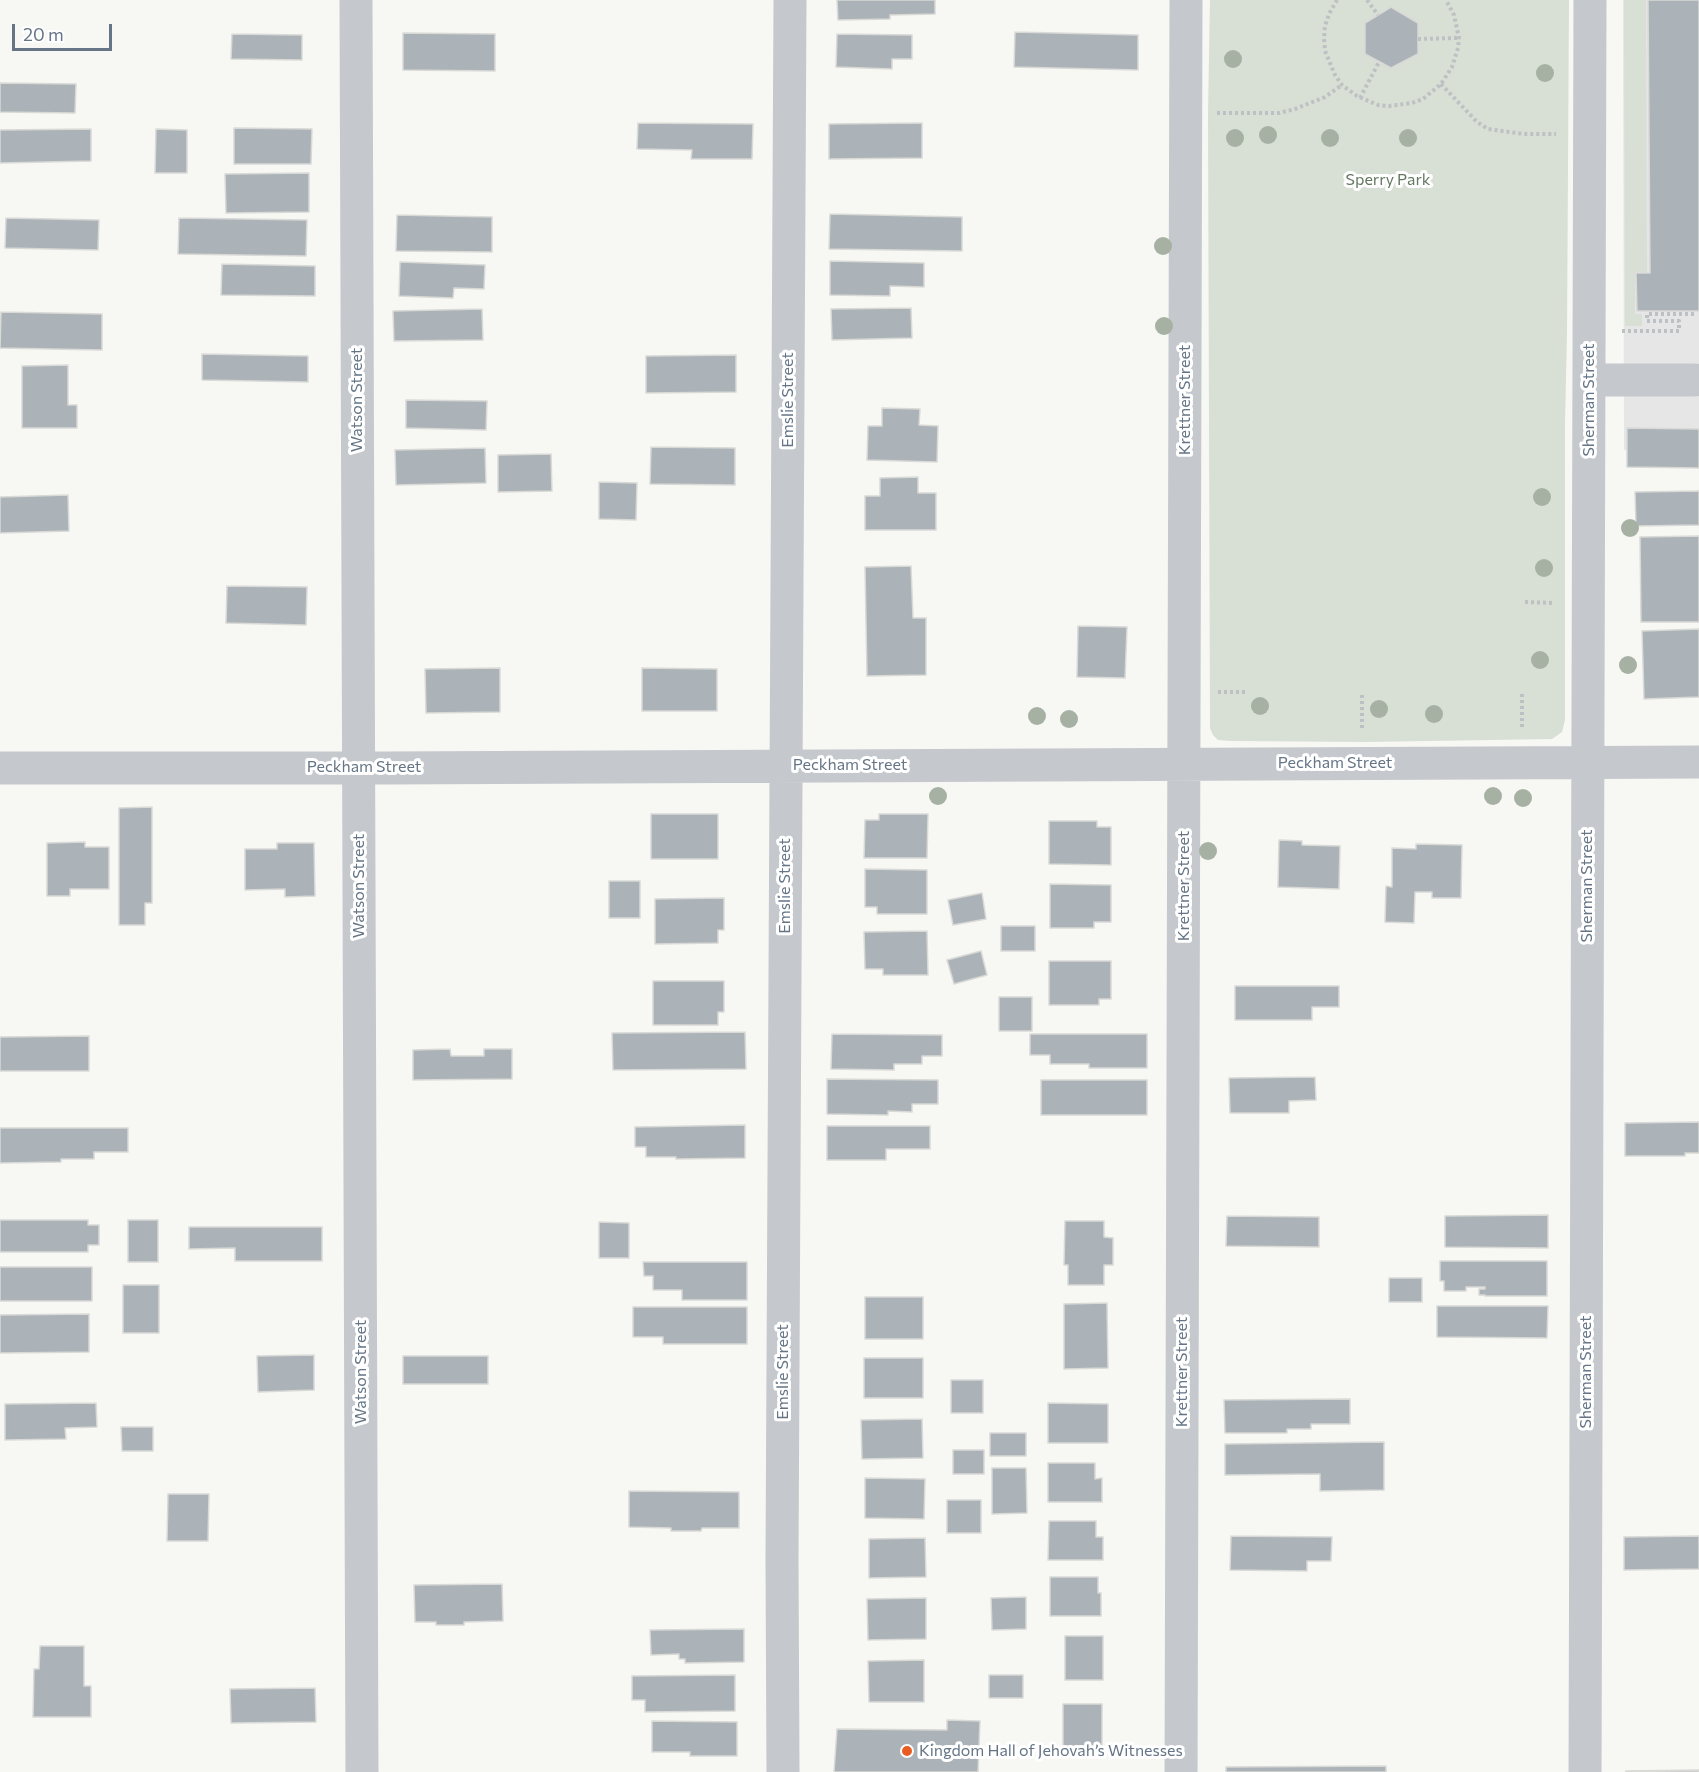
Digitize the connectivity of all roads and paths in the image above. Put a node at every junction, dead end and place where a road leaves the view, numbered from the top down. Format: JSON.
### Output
{"nodes":[{"id":1,"x":356,"y":0,"type":"edge"},
{"id":2,"x":790,"y":0,"type":"edge"},
{"id":3,"x":1186,"y":0,"type":"edge"},
{"id":4,"x":1337,"y":0,"type":"edge"},
{"id":5,"x":1367,"y":0,"type":"edge"},
{"id":6,"x":1446,"y":0,"type":"edge"},
{"id":7,"x":1590,"y":0,"type":"edge"},
{"id":8,"x":1378,"y":15,"type":"dead end"},
{"id":9,"x":1458,"y":38,"type":"junction"},
{"id":10,"x":1418,"y":39,"type":"dead end"},
{"id":11,"x":1379,"y":62,"type":"dead end"},
{"id":12,"x":1441,"y":84,"type":"junction"},
{"id":13,"x":1342,"y":85,"type":"junction"},
{"id":14,"x":1360,"y":98,"type":"junction"},
{"id":15,"x":1186,"y":113,"type":"junction"},
{"id":16,"x":1590,"y":133,"type":"junction"},
{"id":17,"x":1697,"y":314,"type":"dead end"},
{"id":18,"x":1589,"y":331,"type":"junction"},
{"id":19,"x":1589,"y":380,"type":"junction"},
{"id":20,"x":1695,"y":380,"type":"dead end"},
{"id":21,"x":1522,"y":694,"type":"dead end"},
{"id":22,"x":1362,"y":695,"type":"dead end"},
{"id":23,"x":1362,"y":731,"type":"dead end"},
{"id":24,"x":1522,"y":733,"type":"dead end"},
{"id":25,"x":1587,"y":762,"type":"junction"},
{"id":26,"x":1699,"y":762,"type":"edge"},
{"id":27,"x":1184,"y":764,"type":"junction"},
{"id":28,"x":786,"y":765,"type":"junction"},
{"id":29,"x":0,"y":768,"type":"edge"},
{"id":30,"x":359,"y":768,"type":"junction"},
{"id":31,"x":362,"y":1772,"type":"edge"},
{"id":32,"x":783,"y":1772,"type":"edge"},
{"id":33,"x":1181,"y":1772,"type":"edge"},
{"id":34,"x":1585,"y":1772,"type":"edge"}],
"edges":[{"from":1,"to":30,"type":"street","name":"Watson Street"},
{"from":2,"to":28,"type":"street","name":"Emslie Street"},
{"from":3,"to":15,"type":"street","name":"Krettner Street"},
{"from":4,"to":13,"type":"path"},
{"from":5,"to":8,"type":"path"},
{"from":6,"to":9,"type":"path"},
{"from":7,"to":16,"type":"street","name":"Sherman Street"},
{"from":9,"to":10,"type":"path"},
{"from":9,"to":12,"type":"path"},
{"from":11,"to":14,"type":"path"},
{"from":12,"to":14,"type":"path"},
{"from":12,"to":16,"type":"path"},
{"from":13,"to":14,"type":"path"},
{"from":13,"to":15,"type":"path"},
{"from":15,"to":27,"type":"street","name":"Krettner Street"},
{"from":16,"to":18,"type":"street","name":"Sherman Street"},
{"from":17,"to":18,"type":"path"},
{"from":18,"to":19,"type":"street","name":"Sherman Street"},
{"from":19,"to":20,"type":"street"},
{"from":19,"to":25,"type":"street","name":"Sherman Street"},
{"from":21,"to":24,"type":"path"},
{"from":22,"to":23,"type":"path"},
{"from":25,"to":26,"type":"street","name":"Peckham Street"},
{"from":25,"to":27,"type":"street","name":"Peckham Street"},
{"from":25,"to":34,"type":"street","name":"Sherman Street"},
{"from":27,"to":28,"type":"street","name":"Peckham Street"},
{"from":27,"to":33,"type":"street","name":"Krettner Street"},
{"from":28,"to":30,"type":"street","name":"Peckham Street"},
{"from":28,"to":32,"type":"street","name":"Emslie Street"},
{"from":29,"to":30,"type":"street","name":"Peckham Street"},
{"from":30,"to":31,"type":"street","name":"Watson Street"}]}
